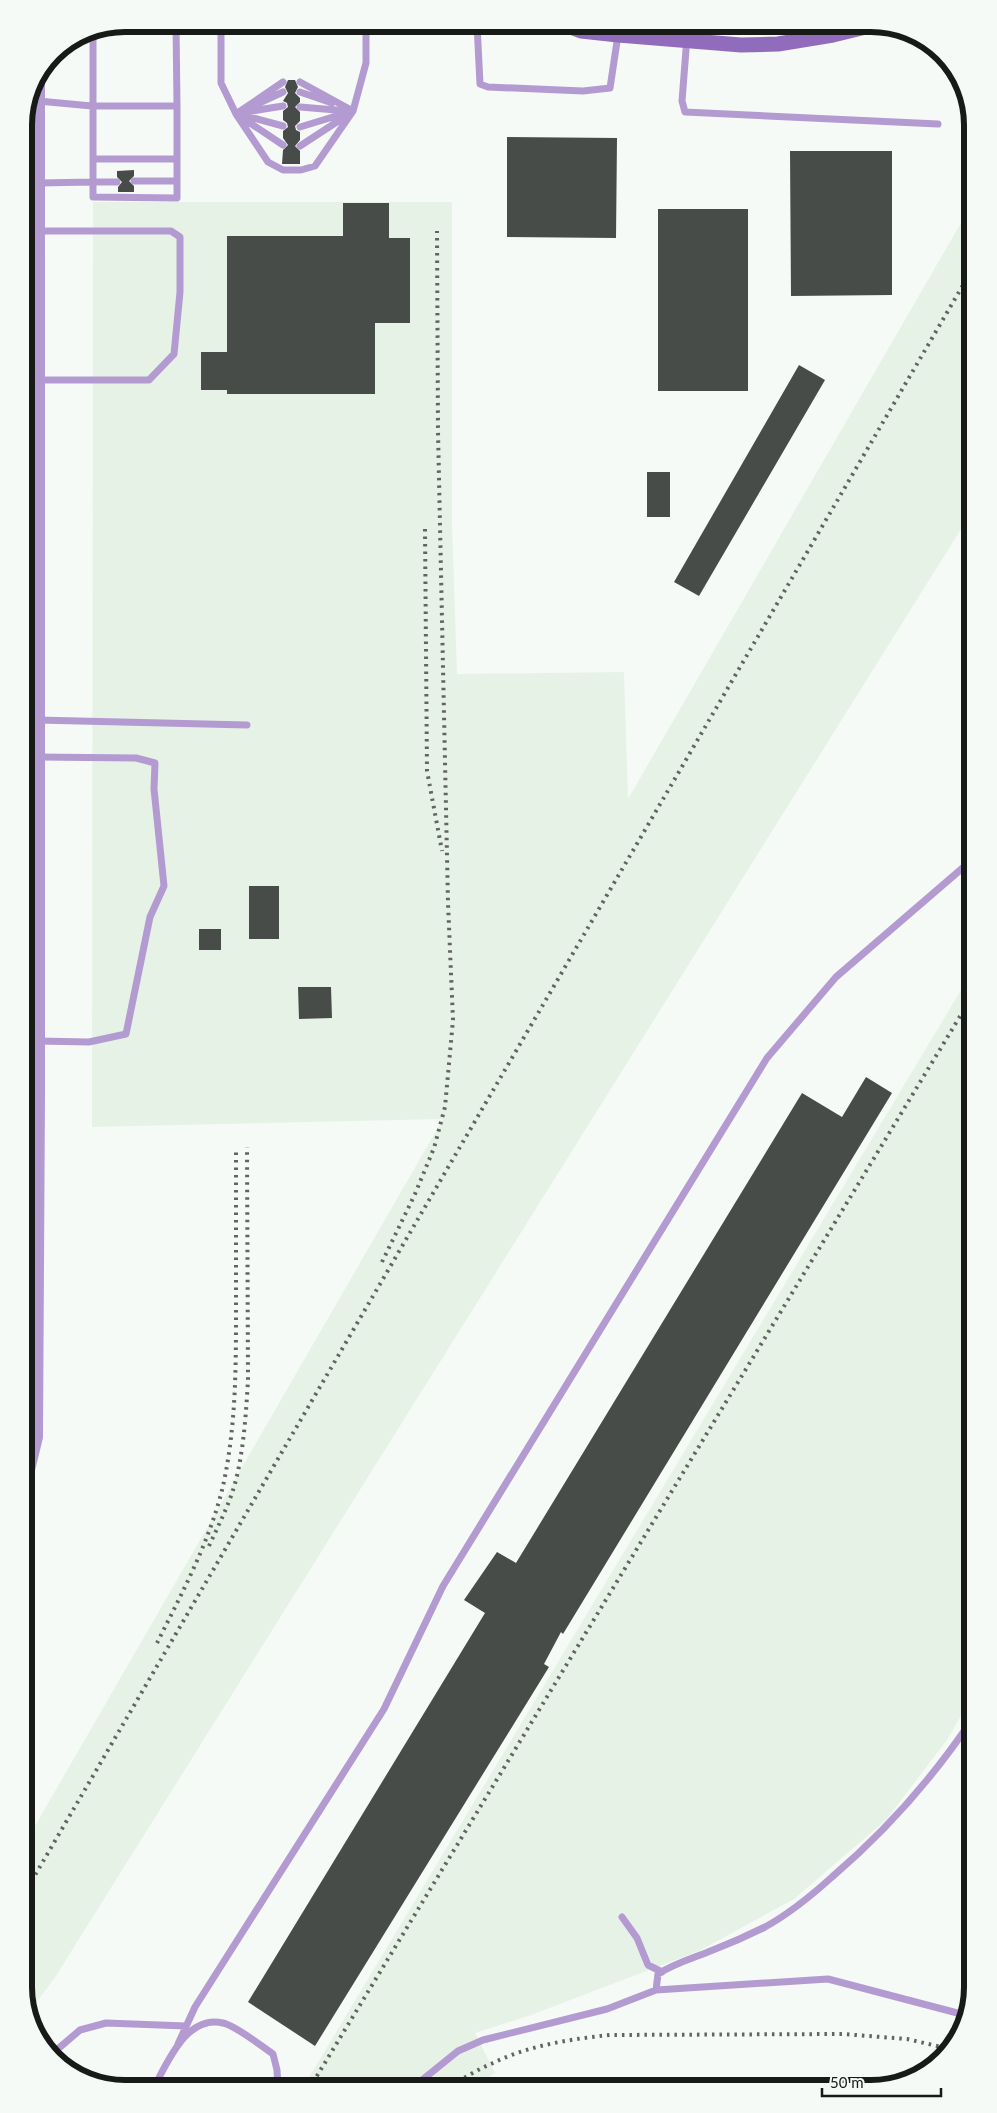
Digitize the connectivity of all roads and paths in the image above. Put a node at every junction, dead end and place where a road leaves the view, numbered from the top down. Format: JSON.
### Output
{"nodes":[{"id":1,"x":176,"y":32,"type":"edge"},
{"id":2,"x":221,"y":32,"type":"edge"},
{"id":3,"x":366,"y":32,"type":"edge"},
{"id":4,"x":477,"y":32,"type":"edge"},
{"id":5,"x":596,"y":33,"type":"edge"},
{"id":6,"x":688,"y":33,"type":"edge"},
{"id":7,"x":841,"y":33,"type":"edge"},
{"id":8,"x":618,"y":35,"type":"junction"},
{"id":9,"x":93,"y":39,"type":"edge"},
{"id":10,"x":688,"y":42,"type":"junction"},
{"id":11,"x":283,"y":82,"type":"dead end"},
{"id":12,"x":300,"y":82,"type":"dead end"},
{"id":13,"x":283,"y":92,"type":"dead end"},
{"id":14,"x":300,"y":92,"type":"dead end"},
{"id":15,"x":38,"y":94,"type":"edge"},
{"id":16,"x":38,"y":101,"type":"junction"},
{"id":17,"x":92,"y":106,"type":"junction"},
{"id":18,"x":177,"y":106,"type":"junction"},
{"id":19,"x":283,"y":106,"type":"dead end"},
{"id":20,"x":300,"y":107,"type":"dead end"},
{"id":21,"x":354,"y":111,"type":"junction"},
{"id":22,"x":236,"y":114,"type":"junction"},
{"id":23,"x":938,"y":124,"type":"dead end"},
{"id":24,"x":283,"y":126,"type":"dead end"},
{"id":25,"x":300,"y":127,"type":"dead end"},
{"id":26,"x":283,"y":145,"type":"dead end"},
{"id":27,"x":300,"y":146,"type":"dead end"},
{"id":28,"x":93,"y":159,"type":"junction"},
{"id":29,"x":177,"y":159,"type":"junction"},
{"id":30,"x":134,"y":181,"type":"dead end"},
{"id":31,"x":177,"y":181,"type":"junction"},
{"id":32,"x":93,"y":182,"type":"junction"},
{"id":33,"x":118,"y":182,"type":"dead end"},
{"id":34,"x":38,"y":183,"type":"junction"},
{"id":35,"x":37,"y":231,"type":"junction"},
{"id":36,"x":33,"y":295,"type":"edge"},
{"id":37,"x":33,"y":357,"type":"edge"},
{"id":38,"x":37,"y":380,"type":"junction"},
{"id":39,"x":37,"y":720,"type":"junction"},
{"id":40,"x":247,"y":726,"type":"dead end"},
{"id":41,"x":38,"y":757,"type":"junction"},
{"id":42,"x":33,"y":810,"type":"edge"},
{"id":43,"x":964,"y":866,"type":"edge"},
{"id":44,"x":33,"y":925,"type":"edge"},
{"id":45,"x":38,"y":1041,"type":"junction"},
{"id":46,"x":32,"y":1094,"type":"edge"},
{"id":47,"x":38,"y":1094,"type":"junction"},
{"id":48,"x":32,"y":1186,"type":"edge"},
{"id":49,"x":38,"y":1186,"type":"junction"},
{"id":50,"x":32,"y":1274,"type":"edge"},
{"id":51,"x":32,"y":1418,"type":"edge"},
{"id":52,"x":32,"y":1452,"type":"edge"},
{"id":53,"x":964,"y":1731,"type":"edge"},
{"id":54,"x":622,"y":1917,"type":"dead end"},
{"id":55,"x":662,"y":1972,"type":"junction"},
{"id":56,"x":656,"y":1990,"type":"junction"},
{"id":57,"x":961,"y":2014,"type":"edge"},
{"id":58,"x":186,"y":2026,"type":"junction"},
{"id":59,"x":178,"y":2044,"type":"junction"},
{"id":60,"x":56,"y":2049,"type":"edge"},
{"id":61,"x":158,"y":2080,"type":"edge"},
{"id":62,"x":278,"y":2080,"type":"edge"},
{"id":63,"x":422,"y":2080,"type":"edge"}],
"edges":[{"from":1,"to":18,"type":"lane"},
{"from":2,"to":22,"type":"lane"},
{"from":3,"to":21,"type":"lane"},
{"from":4,"to":8,"type":"lane"},
{"from":5,"to":8,"type":"street"},
{"from":6,"to":10,"type":"lane"},
{"from":7,"to":10,"type":"street"},
{"from":8,"to":10,"type":"street"},
{"from":9,"to":17,"type":"lane"},
{"from":10,"to":23,"type":"lane"},
{"from":11,"to":22,"type":"lane"},
{"from":12,"to":21,"type":"lane"},
{"from":13,"to":22,"type":"lane"},
{"from":14,"to":21,"type":"lane"},
{"from":15,"to":16,"type":"street"},
{"from":16,"to":17,"type":"lane"},
{"from":16,"to":34,"type":"street"},
{"from":17,"to":18,"type":"lane"},
{"from":17,"to":28,"type":"lane"},
{"from":18,"to":29,"type":"lane"},
{"from":19,"to":22,"type":"lane"},
{"from":20,"to":21,"type":"lane"},
{"from":21,"to":22,"type":"lane"},
{"from":21,"to":25,"type":"lane"},
{"from":21,"to":27,"type":"lane"},
{"from":22,"to":24,"type":"lane"},
{"from":22,"to":26,"type":"lane"},
{"from":28,"to":29,"type":"lane"},
{"from":28,"to":32,"type":"lane"},
{"from":29,"to":31,"type":"lane"},
{"from":30,"to":31,"type":"lane"},
{"from":31,"to":32,"type":"lane"},
{"from":32,"to":33,"type":"lane"},
{"from":32,"to":34,"type":"lane"},
{"from":34,"to":35,"type":"street"},
{"from":35,"to":36,"type":"street"},
{"from":35,"to":38,"type":"lane"},
{"from":37,"to":38,"type":"street"},
{"from":38,"to":39,"type":"street"},
{"from":39,"to":40,"type":"lane"},
{"from":39,"to":41,"type":"street"},
{"from":41,"to":42,"type":"street"},
{"from":41,"to":45,"type":"lane"},
{"from":43,"to":58,"type":"lane"},
{"from":44,"to":45,"type":"street"},
{"from":45,"to":47,"type":"street"},
{"from":46,"to":47,"type":"lane"},
{"from":47,"to":49,"type":"street"},
{"from":48,"to":49,"type":"lane"},
{"from":49,"to":50,"type":"street"},
{"from":51,"to":52,"type":"street"},
{"from":53,"to":55,"type":"lane"},
{"from":54,"to":55,"type":"lane"},
{"from":55,"to":56,"type":"lane"},
{"from":56,"to":57,"type":"lane"},
{"from":56,"to":63,"type":"lane"},
{"from":58,"to":59,"type":"lane"},
{"from":58,"to":60,"type":"lane"},
{"from":59,"to":61,"type":"lane"},
{"from":59,"to":62,"type":"lane"}]}
